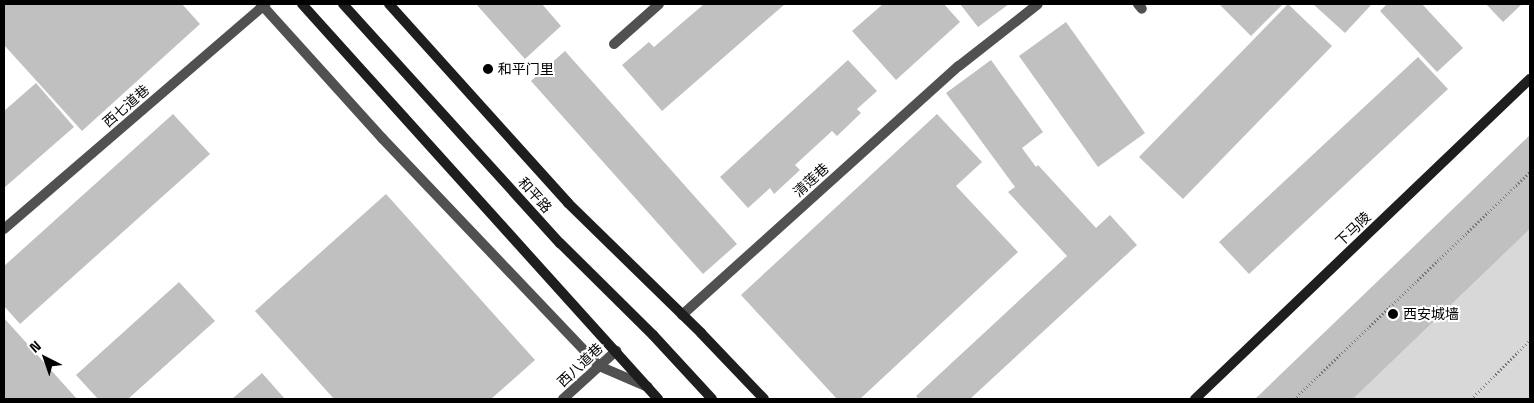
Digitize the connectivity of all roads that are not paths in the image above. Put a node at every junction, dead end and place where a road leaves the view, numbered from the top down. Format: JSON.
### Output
{"nodes":[{"id":1,"x":302,"y":4,"type":"edge"},
{"id":2,"x":343,"y":4,"type":"edge"},
{"id":3,"x":389,"y":4,"type":"edge"},
{"id":4,"x":659,"y":4,"type":"edge"},
{"id":5,"x":1038,"y":4,"type":"edge"},
{"id":6,"x":263,"y":5,"type":"edge"},
{"id":7,"x":614,"y":44,"type":"dead end"},
{"id":8,"x":1530,"y":79,"type":"edge"},
{"id":9,"x":4,"y":229,"type":"edge"},
{"id":10,"x":682,"y":315,"type":"junction"},
{"id":11,"x":616,"y":351,"type":"junction"},
{"id":12,"x":599,"y":366,"type":"junction"},
{"id":13,"x":648,"y":388,"type":"junction"},
{"id":14,"x":563,"y":399,"type":"edge"},
{"id":15,"x":658,"y":399,"type":"edge"},
{"id":16,"x":712,"y":399,"type":"edge"},
{"id":17,"x":764,"y":399,"type":"edge"},
{"id":18,"x":1195,"y":399,"type":"edge"}],
"edges":[{"from":1,"to":11,"type":"main road"},
{"from":2,"to":16,"type":"main road","name":"和平路"},
{"from":3,"to":10,"type":"main road"},
{"from":4,"to":7,"type":"street"},
{"from":5,"to":10,"type":"street","name":"清莲巷"},
{"from":6,"to":9,"type":"street","name":"西七道巷"},
{"from":6,"to":12,"type":"street"},
{"from":8,"to":18,"type":"main road","name":"下马陵"},
{"from":10,"to":17,"type":"main road"},
{"from":11,"to":12,"type":"street","name":"西八道巷"},
{"from":11,"to":13,"type":"main road"},
{"from":12,"to":13,"type":"street"},
{"from":12,"to":14,"type":"street","name":"西八道巷"},
{"from":13,"to":15,"type":"main road"}]}
